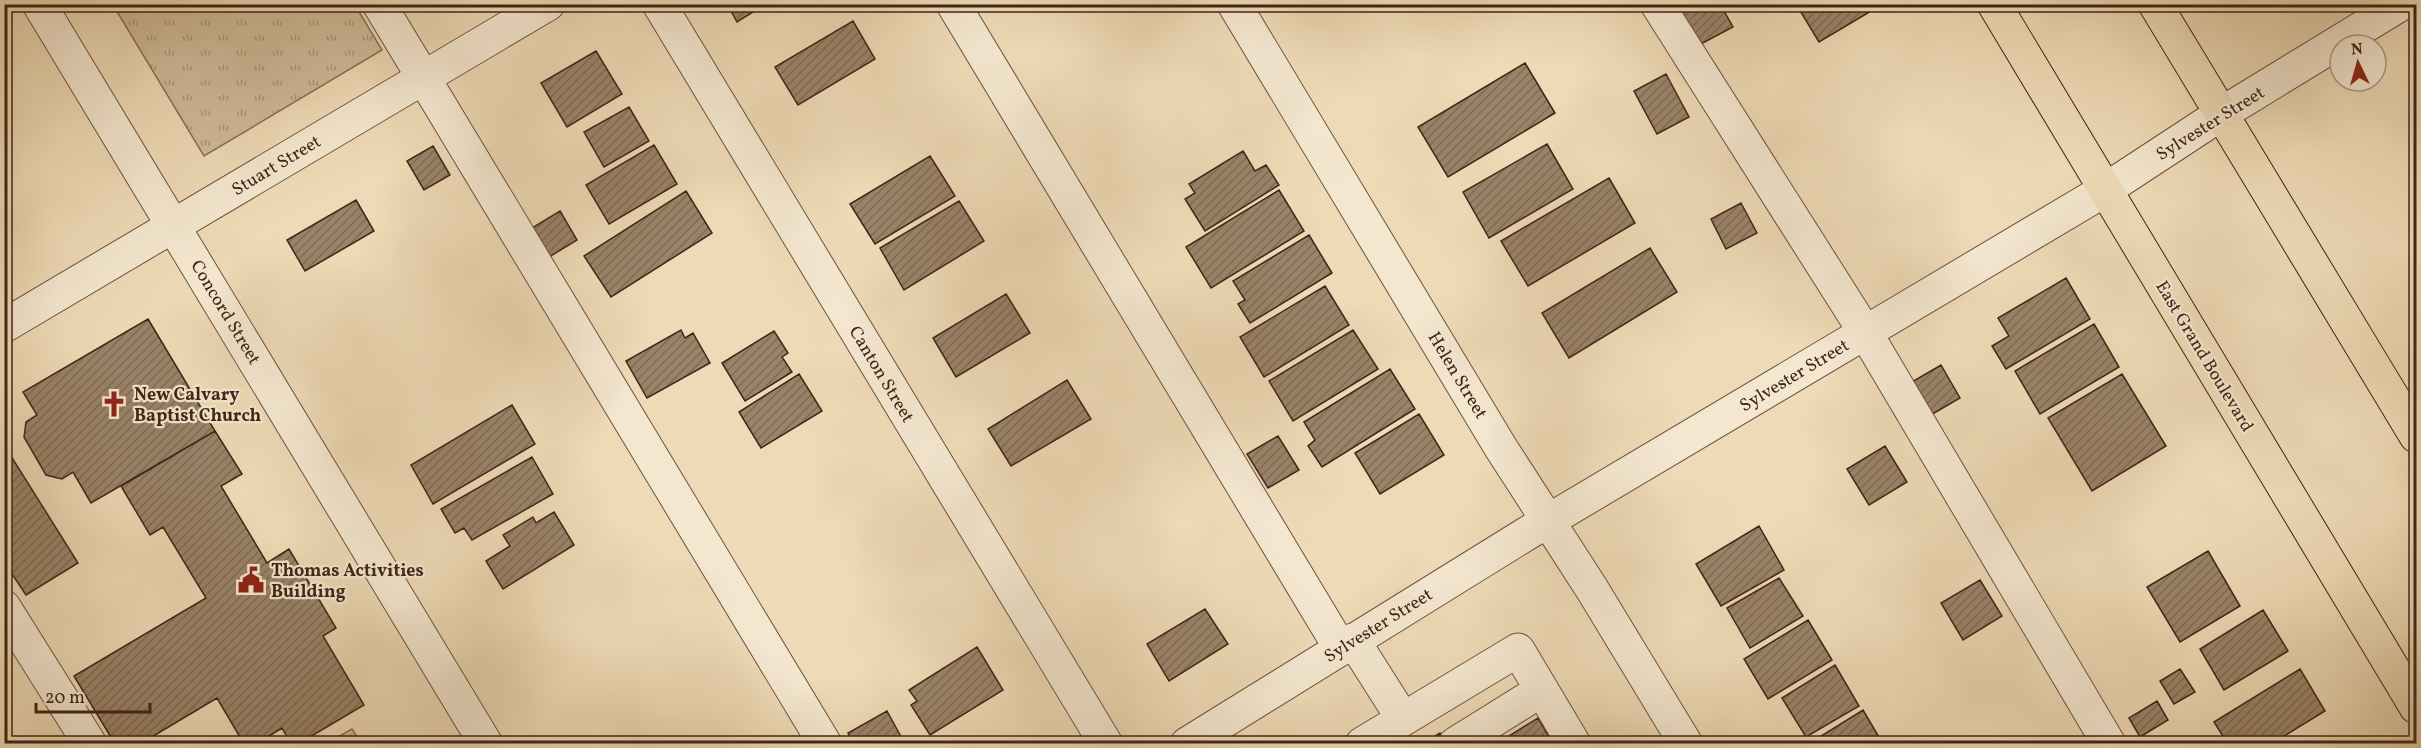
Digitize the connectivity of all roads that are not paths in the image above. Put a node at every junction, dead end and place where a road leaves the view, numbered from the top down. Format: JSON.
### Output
{"nodes":[{"id":1,"x":39,"y":4,"type":"edge"},
{"id":2,"x":379,"y":4,"type":"edge"},
{"id":3,"x":548,"y":4,"type":"edge"},
{"id":4,"x":659,"y":4,"type":"edge"},
{"id":5,"x":952,"y":4,"type":"edge"},
{"id":6,"x":1234,"y":4,"type":"edge"},
{"id":7,"x":1657,"y":4,"type":"edge"},
{"id":8,"x":1994,"y":4,"type":"edge"},
{"id":9,"x":2155,"y":4,"type":"edge"},
{"id":10,"x":2401,"y":4,"type":"edge"},
{"id":11,"x":424,"y":78,"type":"junction"},
{"id":12,"x":2221,"y":114,"type":"junction"},
{"id":13,"x":2105,"y":190,"type":"junction"},
{"id":14,"x":173,"y":226,"type":"junction"},
{"id":15,"x":4,"y":326,"type":"edge"},
{"id":16,"x":1866,"y":332,"type":"junction"},
{"id":17,"x":2416,"y":436,"type":"edge"},
{"id":18,"x":1548,"y":521,"type":"junction"},
{"id":19,"x":4,"y":607,"type":"edge"},
{"id":20,"x":1347,"y":645,"type":"junction"},
{"id":21,"x":1542,"y":690,"type":"junction"},
{"id":22,"x":2416,"y":707,"type":"edge"},
{"id":23,"x":1403,"y":719,"type":"junction"},
{"id":24,"x":90,"y":744,"type":"edge"},
{"id":25,"x":486,"y":744,"type":"edge"},
{"id":26,"x":825,"y":744,"type":"edge"},
{"id":27,"x":1106,"y":744,"type":"edge"},
{"id":28,"x":1187,"y":744,"type":"edge"},
{"id":29,"x":1362,"y":744,"type":"edge"},
{"id":30,"x":1455,"y":744,"type":"edge"},
{"id":31,"x":1574,"y":744,"type":"edge"},
{"id":32,"x":1686,"y":744,"type":"edge"},
{"id":33,"x":2109,"y":744,"type":"edge"}],
"edges":[{"from":1,"to":14,"type":"street","name":"Concord Street"},
{"from":2,"to":11,"type":"street"},
{"from":3,"to":11,"type":"street","name":"Stuart Street"},
{"from":4,"to":27,"type":"street","name":"Canton Street"},
{"from":5,"to":20,"type":"street"},
{"from":6,"to":18,"type":"street","name":"Helen Street"},
{"from":7,"to":16,"type":"street"},
{"from":8,"to":13,"type":"main road","name":"East Grand Boulevard"},
{"from":9,"to":12,"type":"main road"},
{"from":10,"to":12,"type":"street","name":"Sylvester Street"},
{"from":11,"to":14,"type":"street","name":"Stuart Street"},
{"from":11,"to":26,"type":"street"},
{"from":12,"to":13,"type":"street","name":"Sylvester Street"},
{"from":12,"to":17,"type":"main road"},
{"from":13,"to":16,"type":"street","name":"Sylvester Street"},
{"from":13,"to":22,"type":"main road","name":"East Grand Boulevard"},
{"from":14,"to":15,"type":"street","name":"Stuart Street"},
{"from":14,"to":25,"type":"street","name":"Concord Street"},
{"from":16,"to":18,"type":"street","name":"Sylvester Street"},
{"from":16,"to":33,"type":"street"},
{"from":18,"to":20,"type":"street","name":"Sylvester Street"},
{"from":18,"to":32,"type":"street","name":"Helen Street"},
{"from":19,"to":24,"type":"street"},
{"from":20,"to":23,"type":"street"},
{"from":20,"to":28,"type":"street","name":"Sylvester Street"},
{"from":21,"to":23,"type":"street"},
{"from":21,"to":30,"type":"street"},
{"from":21,"to":31,"type":"street"},
{"from":23,"to":29,"type":"street"}]}
